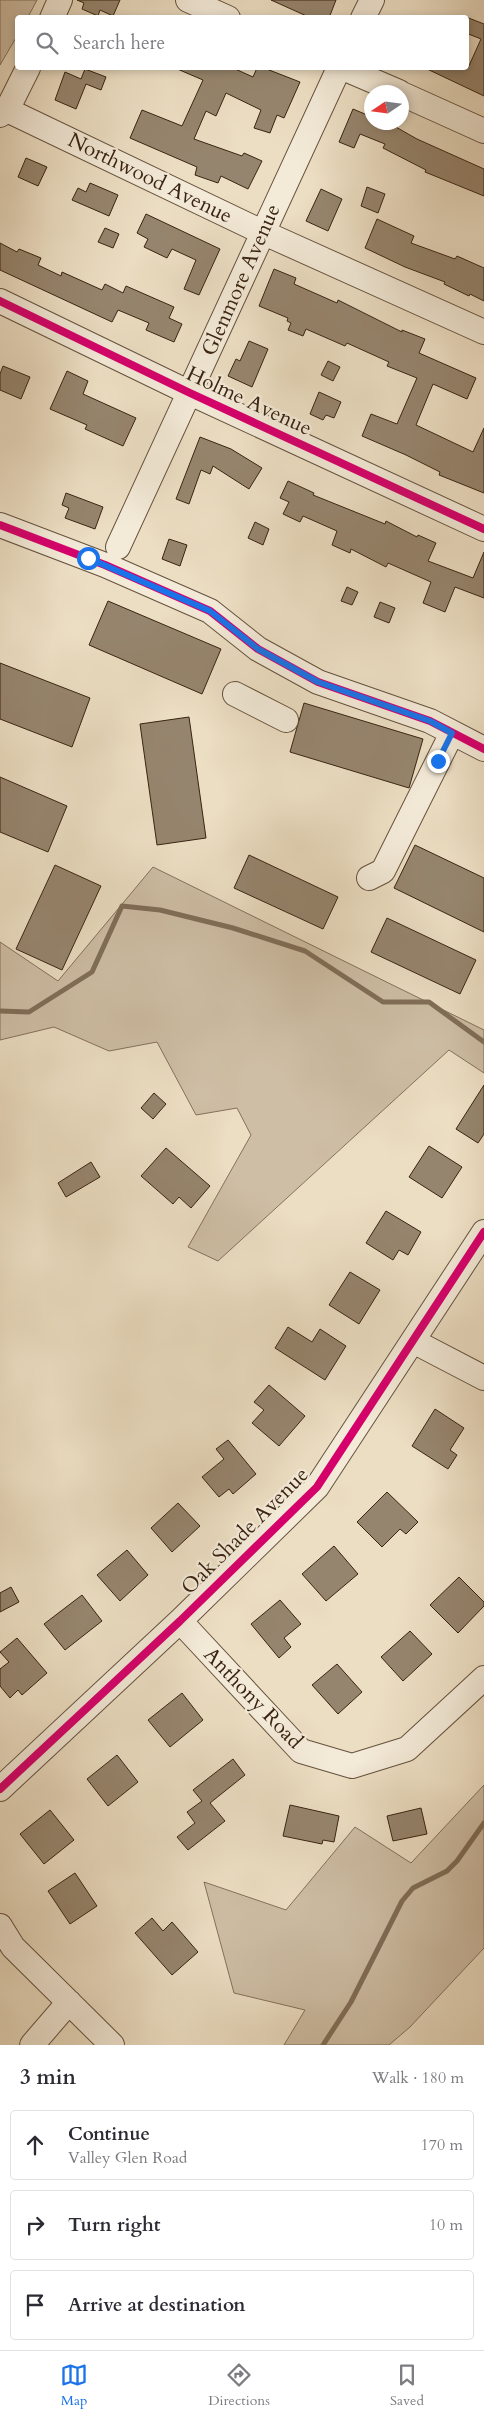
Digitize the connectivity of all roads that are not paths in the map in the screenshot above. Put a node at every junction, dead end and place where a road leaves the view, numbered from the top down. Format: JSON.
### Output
{"nodes":[{"id":1,"x":60,"y":0,"type":"edge"},
{"id":2,"x":188,"y":0,"type":"edge"},
{"id":3,"x":372,"y":0,"type":"edge"},
{"id":4,"x":53,"y":15,"type":"edge"},
{"id":5,"x":221,"y":15,"type":"edge"},
{"id":6,"x":364,"y":15,"type":"edge"},
{"id":7,"x":27,"y":70,"type":"edge"},
{"id":8,"x":340,"y":70,"type":"edge"},
{"id":9,"x":346,"y":70,"type":"edge"},
{"id":10,"x":381,"y":85,"type":"edge"},
{"id":11,"x":409,"y":97,"type":"edge"},
{"id":12,"x":4,"y":112,"type":"edge"},
{"id":13,"x":484,"y":131,"type":"edge"},
{"id":14,"x":262,"y":232,"type":"junction"},
{"id":15,"x":0,"y":302,"type":"edge"},
{"id":16,"x":484,"y":332,"type":"edge"},
{"id":17,"x":190,"y":393,"type":"junction"},
{"id":18,"x":0,"y":524,"type":"edge"},
{"id":19,"x":484,"y":529,"type":"edge"},
{"id":20,"x":118,"y":547,"type":"dead end"},
{"id":21,"x":235,"y":694,"type":"dead end"},
{"id":22,"x":286,"y":720,"type":"dead end"},
{"id":23,"x":452,"y":733,"type":"junction"},
{"id":24,"x":484,"y":749,"type":"edge"},
{"id":25,"x":369,"y":878,"type":"dead end"},
{"id":26,"x":484,"y":1232,"type":"edge"},
{"id":27,"x":413,"y":1341,"type":"junction"},
{"id":28,"x":484,"y":1378,"type":"edge"},
{"id":29,"x":180,"y":1621,"type":"junction"},
{"id":30,"x":484,"y":1678,"type":"edge"},
{"id":31,"x":0,"y":1789,"type":"edge"},
{"id":32,"x":0,"y":1926,"type":"edge"},
{"id":33,"x":69,"y":2002,"type":"junction"},
{"id":34,"x":32,"y":2045,"type":"edge"},
{"id":35,"x":112,"y":2045,"type":"edge"}],
"edges":[{"from":1,"to":4,"type":"street"},
{"from":2,"to":5,"type":"street"},
{"from":3,"to":6,"type":"street"},
{"from":7,"to":12,"type":"street"},
{"from":8,"to":14,"type":"street","name":"Glenmore Avenue"},
{"from":9,"to":10,"type":"street"},
{"from":11,"to":13,"type":"street"},
{"from":12,"to":14,"type":"street","name":"Northwood Avenue"},
{"from":14,"to":16,"type":"street","name":"Northwood Avenue"},
{"from":14,"to":17,"type":"street","name":"Glenmore Avenue"},
{"from":15,"to":17,"type":"street","name":"Holme Avenue"},
{"from":17,"to":19,"type":"street","name":"Holme Avenue"},
{"from":17,"to":20,"type":"street","name":"Glenmore Avenue"},
{"from":18,"to":23,"type":"street"},
{"from":21,"to":22,"type":"street"},
{"from":23,"to":24,"type":"street"},
{"from":23,"to":25,"type":"street"},
{"from":26,"to":27,"type":"street","name":"Oak Shade Avenue"},
{"from":27,"to":28,"type":"street"},
{"from":27,"to":29,"type":"street","name":"Oak Shade Avenue"},
{"from":29,"to":30,"type":"street","name":"Anthony Road"},
{"from":29,"to":31,"type":"street","name":"Oak Shade Avenue"},
{"from":32,"to":33,"type":"street"},
{"from":33,"to":34,"type":"street"},
{"from":33,"to":35,"type":"street"}]}
